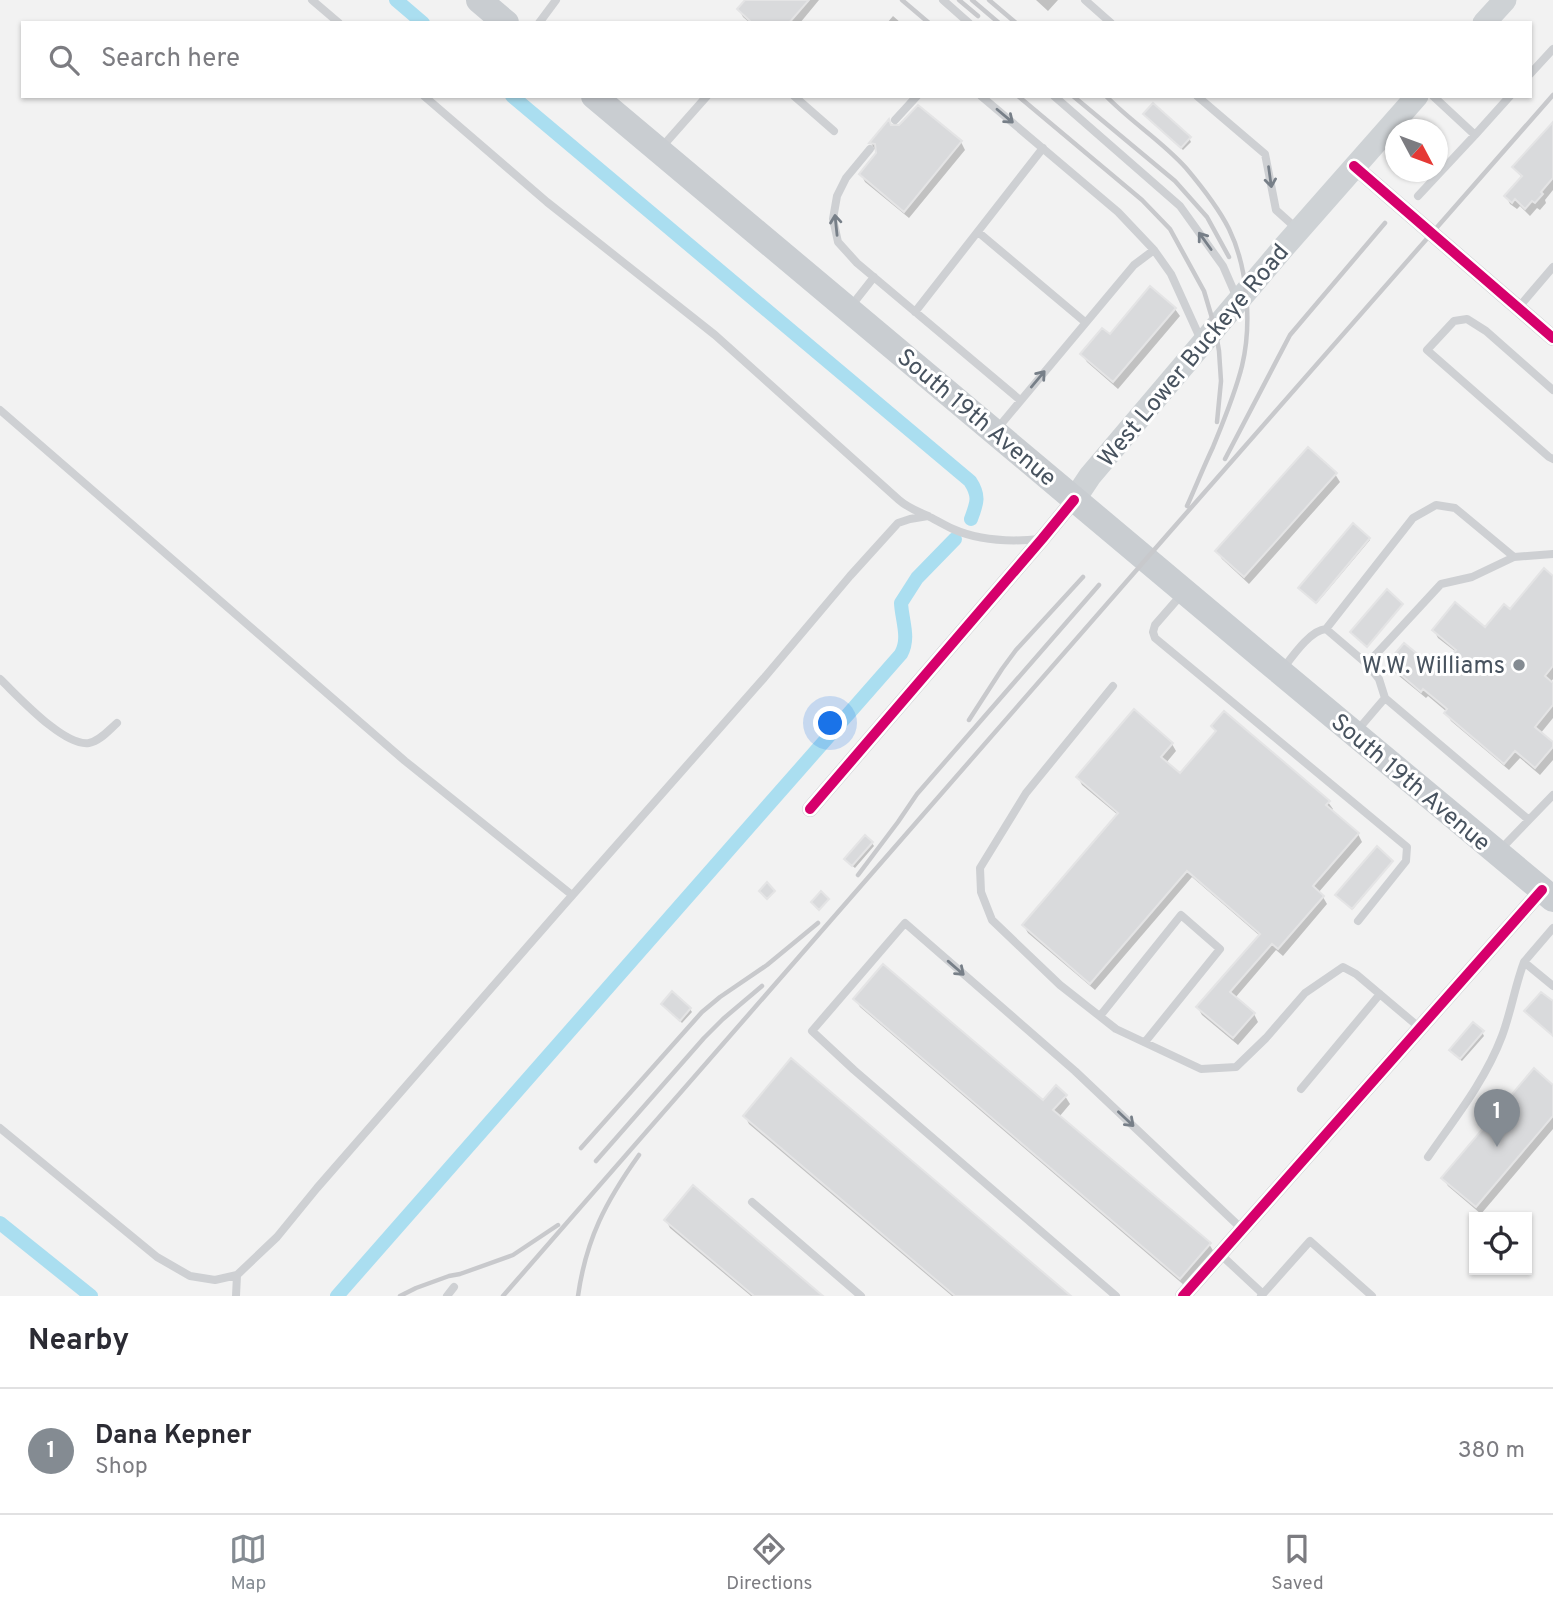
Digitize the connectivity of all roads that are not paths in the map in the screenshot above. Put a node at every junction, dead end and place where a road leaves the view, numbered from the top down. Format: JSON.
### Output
{"nodes":[{"id":1,"x":312,"y":0,"type":"edge"},
{"id":2,"x":479,"y":0,"type":"edge"},
{"id":3,"x":556,"y":0,"type":"edge"},
{"id":4,"x":943,"y":0,"type":"edge"},
{"id":5,"x":1085,"y":0,"type":"edge"},
{"id":6,"x":1505,"y":0,"type":"edge"},
{"id":7,"x":337,"y":21,"type":"edge"},
{"id":8,"x":504,"y":21,"type":"edge"},
{"id":9,"x":540,"y":21,"type":"edge"},
{"id":10,"x":967,"y":21,"type":"edge"},
{"id":11,"x":1109,"y":21,"type":"edge"},
{"id":12,"x":1486,"y":21,"type":"edge"},
{"id":13,"x":1553,"y":50,"type":"edge"},
{"id":14,"x":1532,"y":72,"type":"edge"},
{"id":15,"x":426,"y":98,"type":"edge"},
{"id":16,"x":596,"y":98,"type":"edge"},
{"id":17,"x":705,"y":98,"type":"edge"},
{"id":18,"x":796,"y":98,"type":"edge"},
{"id":19,"x":915,"y":98,"type":"edge"},
{"id":20,"x":983,"y":98,"type":"edge"},
{"id":21,"x":1056,"y":98,"type":"edge"},
{"id":22,"x":1199,"y":98,"type":"edge"},
{"id":23,"x":1416,"y":98,"type":"edge"},
{"id":24,"x":1435,"y":98,"type":"edge"},
{"id":25,"x":1508,"y":98,"type":"edge"},
{"id":26,"x":895,"y":120,"type":"dead end"},
{"id":27,"x":834,"y":131,"type":"dead end"},
{"id":28,"x":1475,"y":135,"type":"junction"},
{"id":29,"x":1043,"y":148,"type":"junction"},
{"id":30,"x":870,"y":149,"type":"dead end"},
{"id":31,"x":659,"y":151,"type":"junction"},
{"id":32,"x":1354,"y":166,"type":"junction"},
{"id":33,"x":1418,"y":196,"type":"dead end"},
{"id":34,"x":1298,"y":230,"type":"junction"},
{"id":35,"x":978,"y":232,"type":"junction"},
{"id":36,"x":1154,"y":250,"type":"junction"},
{"id":37,"x":1553,"y":267,"type":"edge"},
{"id":38,"x":874,"y":277,"type":"junction"},
{"id":39,"x":1238,"y":301,"type":"junction"},
{"id":40,"x":1518,"y":307,"type":"junction"},
{"id":41,"x":849,"y":309,"type":"junction"},
{"id":42,"x":915,"y":312,"type":"junction"},
{"id":43,"x":1085,"y":322,"type":"junction"},
{"id":44,"x":1553,"y":338,"type":"edge"},
{"id":45,"x":1202,"y":343,"type":"junction"},
{"id":46,"x":1553,"y":390,"type":"edge"},
{"id":47,"x":1020,"y":400,"type":"junction"},
{"id":48,"x":0,"y":410,"type":"edge"},
{"id":49,"x":994,"y":432,"type":"junction"},
{"id":50,"x":1553,"y":459,"type":"edge"},
{"id":51,"x":1074,"y":499,"type":"junction"},
{"id":52,"x":928,"y":516,"type":"junction"},
{"id":53,"x":1042,"y":539,"type":"junction"},
{"id":54,"x":1553,"y":554,"type":"edge"},
{"id":55,"x":1514,"y":557,"type":"junction"},
{"id":56,"x":1184,"y":592,"type":"junction"},
{"id":57,"x":1326,"y":629,"type":"junction"},
{"id":58,"x":1367,"y":664,"type":"junction"},
{"id":59,"x":1280,"y":672,"type":"junction"},
{"id":60,"x":0,"y":679,"type":"edge"},
{"id":61,"x":1114,"y":687,"type":"dead end"},
{"id":62,"x":1385,"y":698,"type":"junction"},
{"id":63,"x":117,"y":723,"type":"dead end"},
{"id":64,"x":1354,"y":734,"type":"junction"},
{"id":65,"x":1553,"y":794,"type":"edge"},
{"id":66,"x":810,"y":809,"type":"dead end"},
{"id":67,"x":1529,"y":820,"type":"junction"},
{"id":68,"x":1497,"y":853,"type":"junction"},
{"id":69,"x":572,"y":895,"type":"junction"},
{"id":70,"x":1547,"y":895,"type":"edge"},
{"id":71,"x":1357,"y":921,"type":"dead end"},
{"id":72,"x":1553,"y":928,"type":"edge"},
{"id":73,"x":1524,"y":962,"type":"junction"},
{"id":74,"x":1553,"y":986,"type":"edge"},
{"id":75,"x":1380,"y":994,"type":"junction"},
{"id":76,"x":1100,"y":1016,"type":"junction"},
{"id":77,"x":1420,"y":1028,"type":"junction"},
{"id":78,"x":1145,"y":1042,"type":"junction"},
{"id":79,"x":1301,"y":1088,"type":"dead end"},
{"id":80,"x":0,"y":1128,"type":"edge"},
{"id":81,"x":1428,"y":1157,"type":"dead end"},
{"id":82,"x":752,"y":1202,"type":"dead end"},
{"id":83,"x":1242,"y":1229,"type":"junction"},
{"id":84,"x":1220,"y":1254,"type":"junction"},
{"id":85,"x":237,"y":1275,"type":"junction"},
{"id":86,"x":454,"y":1287,"type":"dead end"},
{"id":87,"x":1262,"y":1295,"type":"edge"},
{"id":88,"x":236,"y":1296,"type":"edge"},
{"id":89,"x":447,"y":1296,"type":"edge"},
{"id":90,"x":861,"y":1296,"type":"edge"},
{"id":91,"x":1116,"y":1296,"type":"edge"},
{"id":92,"x":1183,"y":1296,"type":"edge"},
{"id":93,"x":1372,"y":1296,"type":"edge"}],
"edges":[{"from":1,"to":7,"type":"lane"},
{"from":2,"to":8,"type":"main road"},
{"from":3,"to":9,"type":"lane"},
{"from":4,"to":10,"type":"lane"},
{"from":5,"to":11,"type":"lane"},
{"from":6,"to":12,"type":"main road"},
{"from":13,"to":14,"type":"lane"},
{"from":15,"to":52,"type":"lane"},
{"from":16,"to":31,"type":"main road","name":"South 19th Avenue"},
{"from":17,"to":31,"type":"lane"},
{"from":18,"to":27,"type":"lane"},
{"from":19,"to":26,"type":"lane"},
{"from":20,"to":29,"type":"lane","one_way":true},
{"from":39,"to":21,"type":"lane","one_way":true},
{"from":22,"to":34,"type":"lane","one_way":true},
{"from":23,"to":32,"type":"main road","name":"West Lower Buckeye Road"},
{"from":24,"to":28,"type":"lane"},
{"from":25,"to":28,"type":"lane"},
{"from":28,"to":33,"type":"lane"},
{"from":29,"to":35,"type":"lane"},
{"from":29,"to":36,"type":"lane"},
{"from":38,"to":30,"type":"lane","one_way":true},
{"from":31,"to":41,"type":"main road","name":"South 19th Avenue"},
{"from":32,"to":34,"type":"main road","name":"West Lower Buckeye Road"},
{"from":32,"to":40,"type":"street"},
{"from":34,"to":39,"type":"main road","name":"West Lower Buckeye Road"},
{"from":35,"to":42,"type":"lane"},
{"from":35,"to":43,"type":"lane"},
{"from":36,"to":43,"type":"lane"},
{"from":36,"to":45,"type":"lane"},
{"from":37,"to":40,"type":"lane"},
{"from":38,"to":41,"type":"lane"},
{"from":38,"to":42,"type":"lane"},
{"from":39,"to":45,"type":"main road","name":"West Lower Buckeye Road"},
{"from":40,"to":44,"type":"street"},
{"from":41,"to":49,"type":"main road","name":"South 19th Avenue"},
{"from":42,"to":47,"type":"lane"},
{"from":47,"to":43,"type":"lane","one_way":true},
{"from":45,"to":51,"type":"main road","name":"West Lower Buckeye Road"},
{"from":46,"to":50,"type":"lane"},
{"from":47,"to":49,"type":"lane"},
{"from":48,"to":69,"type":"lane"},
{"from":49,"to":51,"type":"main road","name":"South 19th Avenue"},
{"from":51,"to":53,"type":"street","name":"West Lower Buckeye Road"},
{"from":51,"to":56,"type":"main road","name":"South 19th Avenue"},
{"from":52,"to":53,"type":"lane"},
{"from":52,"to":69,"type":"lane"},
{"from":53,"to":66,"type":"street","name":"West Lower Buckeye Road"},
{"from":54,"to":55,"type":"lane"},
{"from":55,"to":57,"type":"lane"},
{"from":55,"to":58,"type":"lane"},
{"from":56,"to":59,"type":"main road","name":"South 19th Avenue"},
{"from":56,"to":71,"type":"lane"},
{"from":57,"to":58,"type":"lane"},
{"from":57,"to":59,"type":"lane"},
{"from":58,"to":62,"type":"lane"},
{"from":59,"to":64,"type":"main road","name":"South 19th Avenue"},
{"from":60,"to":63,"type":"lane"},
{"from":61,"to":76,"type":"lane"},
{"from":62,"to":64,"type":"lane"},
{"from":62,"to":67,"type":"lane"},
{"from":64,"to":68,"type":"main road","name":"South 19th Avenue"},
{"from":65,"to":67,"type":"lane"},
{"from":67,"to":68,"type":"lane"},
{"from":68,"to":70,"type":"main road","name":"South 19th Avenue"},
{"from":69,"to":85,"type":"lane"},
{"from":70,"to":77,"type":"street"},
{"from":72,"to":73,"type":"lane"},
{"from":73,"to":74,"type":"lane"},
{"from":73,"to":81,"type":"lane"},
{"from":75,"to":77,"type":"lane"},
{"from":75,"to":78,"type":"lane"},
{"from":75,"to":79,"type":"lane"},
{"from":76,"to":78,"type":"lane"},
{"from":76,"to":78,"type":"lane"},
{"from":77,"to":83,"type":"street"},
{"from":80,"to":85,"type":"lane"},
{"from":82,"to":90,"type":"lane"},
{"from":83,"to":84,"type":"street"},
{"from":91,"to":83,"type":"lane","one_way":true},
{"from":84,"to":87,"type":"lane"},
{"from":84,"to":92,"type":"street"},
{"from":85,"to":88,"type":"lane"},
{"from":86,"to":89,"type":"lane"},
{"from":87,"to":93,"type":"lane"}]}
